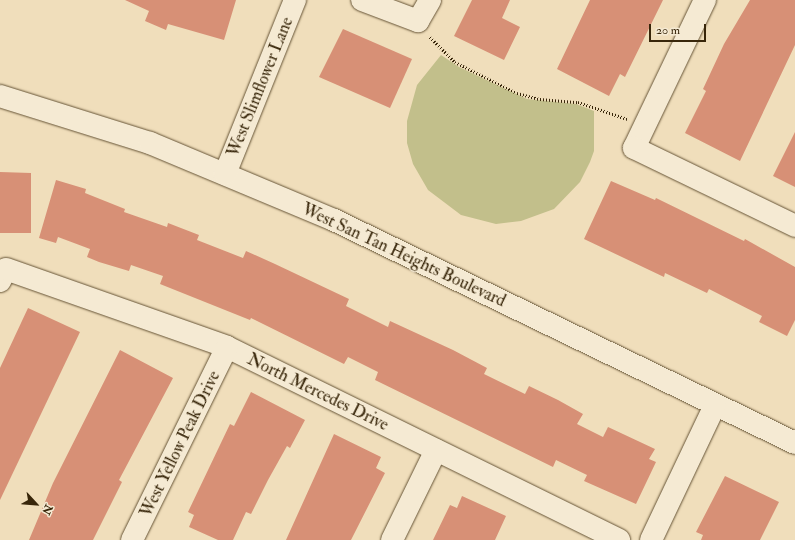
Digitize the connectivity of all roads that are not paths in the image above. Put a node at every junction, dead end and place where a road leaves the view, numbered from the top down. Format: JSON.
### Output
{"nodes":[{"id":1,"x":296,"y":0,"type":"edge"},
{"id":2,"x":362,"y":0,"type":"edge"},
{"id":3,"x":430,"y":0,"type":"edge"},
{"id":4,"x":705,"y":0,"type":"edge"},
{"id":5,"x":0,"y":96,"type":"edge"},
{"id":6,"x":225,"y":174,"type":"junction"},
{"id":7,"x":795,"y":226,"type":"edge"},
{"id":8,"x":3,"y":275,"type":"edge"},
{"id":9,"x":227,"y":348,"type":"junction"},
{"id":10,"x":715,"y":405,"type":"junction"},
{"id":11,"x":795,"y":443,"type":"edge"},
{"id":12,"x":436,"y":450,"type":"junction"},
{"id":13,"x":132,"y":540,"type":"edge"},
{"id":14,"x":392,"y":540,"type":"edge"},
{"id":15,"x":619,"y":540,"type":"edge"},
{"id":16,"x":651,"y":540,"type":"edge"}],
"edges":[{"from":1,"to":6,"type":"street","name":"West Slimflower Lane"},
{"from":2,"to":3,"type":"street"},
{"from":4,"to":7,"type":"street"},
{"from":5,"to":6,"type":"street","name":"West San Tan Heights Boulevard"},
{"from":6,"to":10,"type":"street","name":"West San Tan Heights Boulevard"},
{"from":8,"to":9,"type":"street","name":"North Mercedes Drive"},
{"from":9,"to":12,"type":"street","name":"North Mercedes Drive"},
{"from":9,"to":13,"type":"street","name":"West Yellow Peak Drive"},
{"from":10,"to":11,"type":"street","name":"West San Tan Heights Boulevard"},
{"from":10,"to":16,"type":"street"},
{"from":12,"to":14,"type":"street"},
{"from":12,"to":15,"type":"street","name":"North Mercedes Drive"}]}
